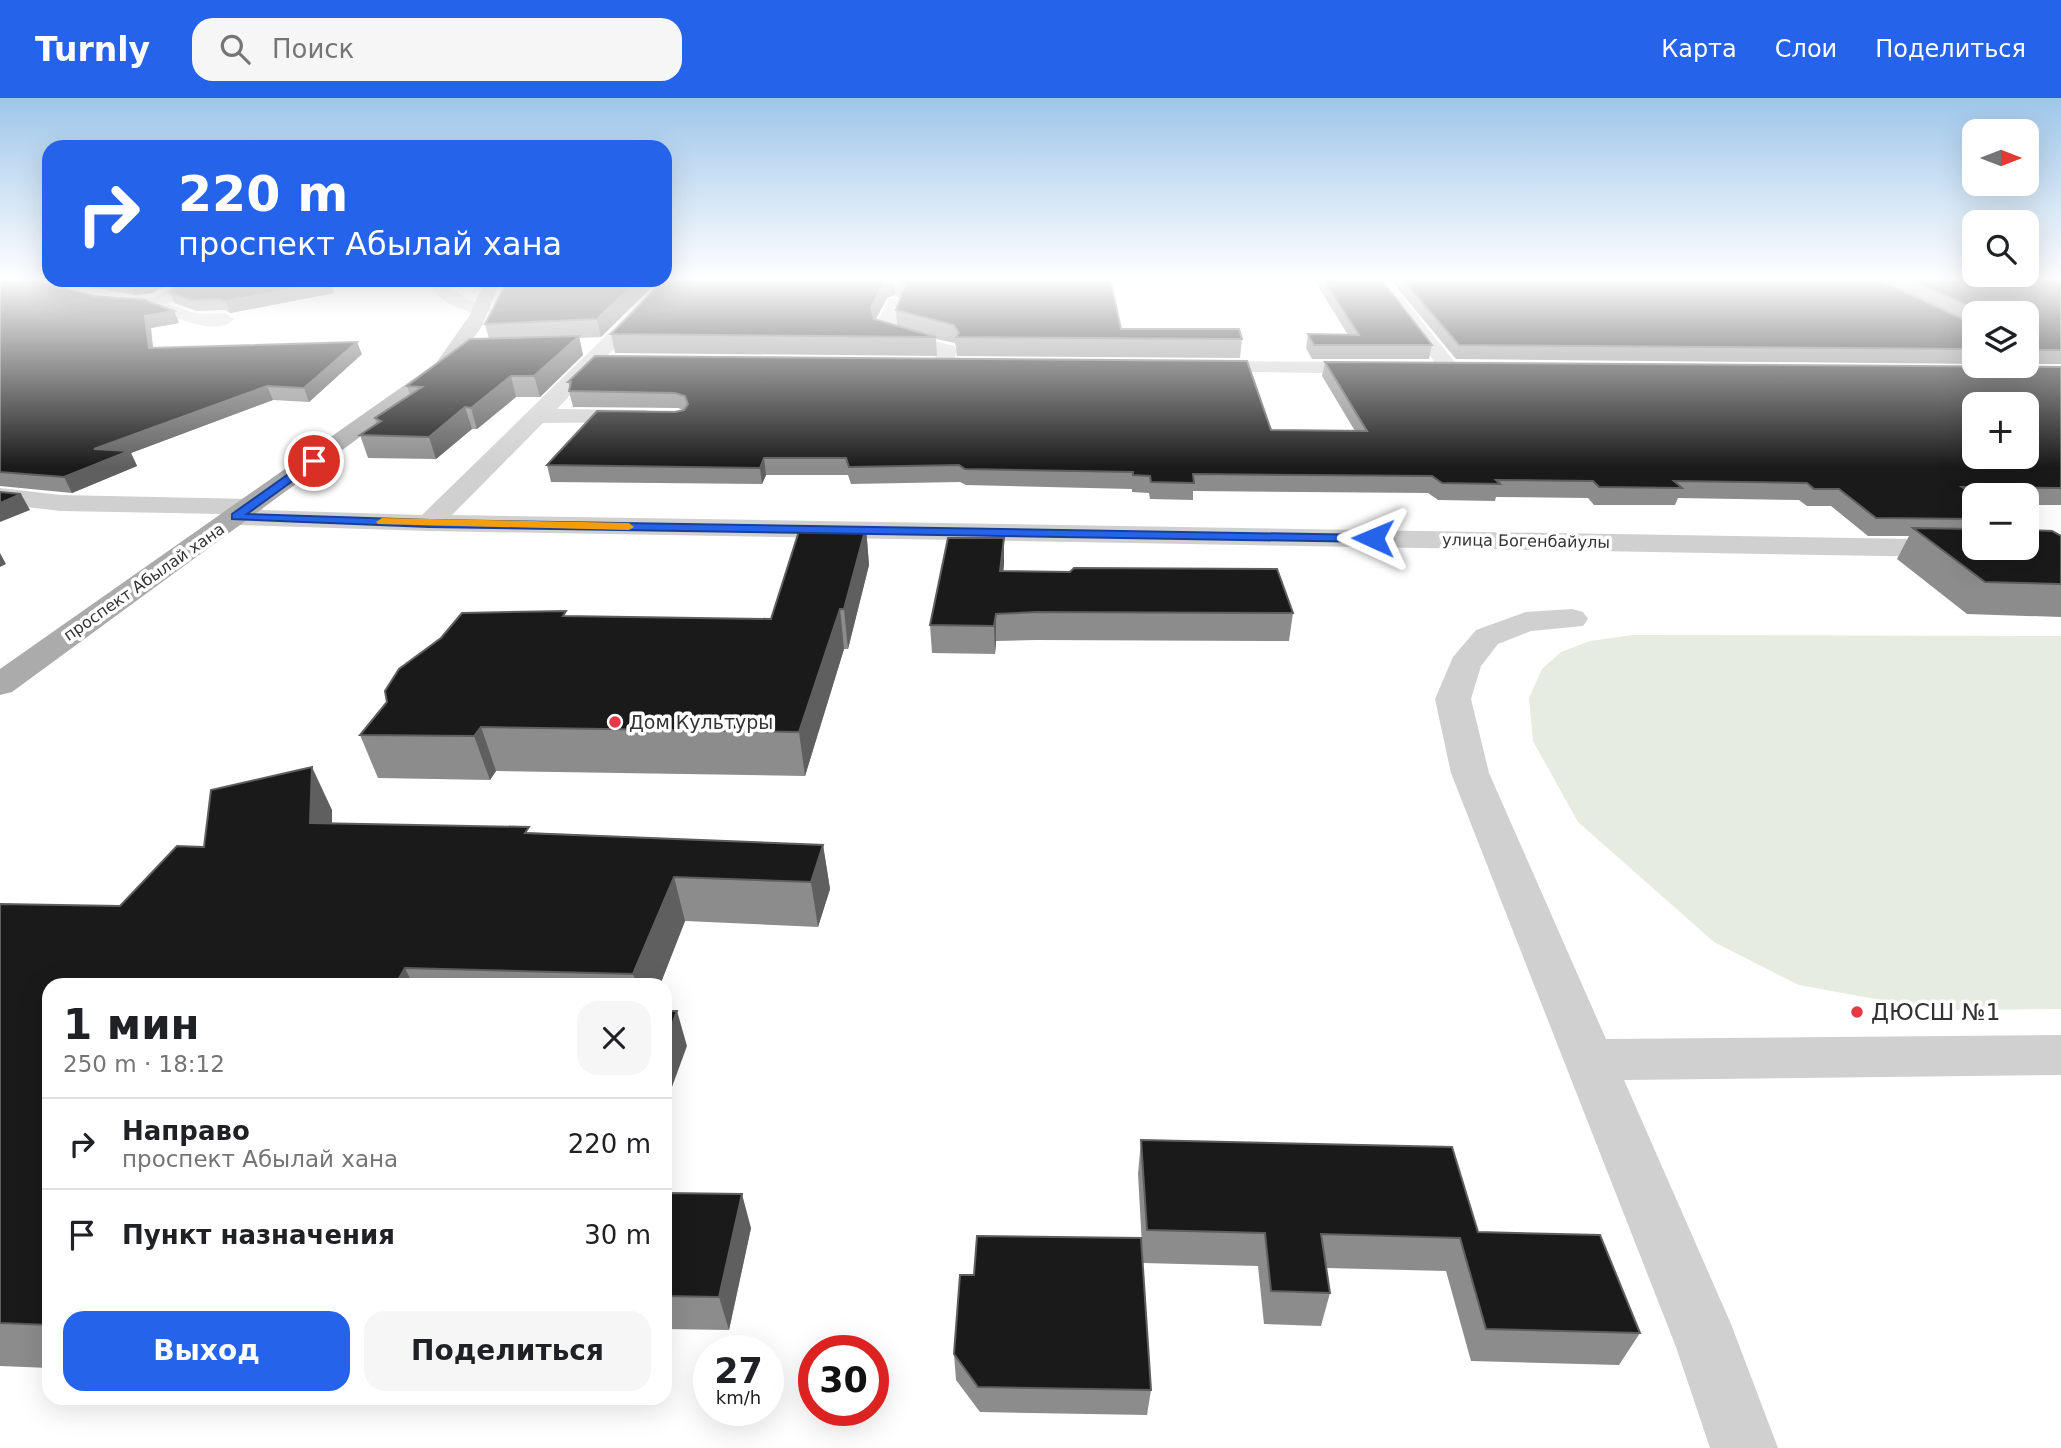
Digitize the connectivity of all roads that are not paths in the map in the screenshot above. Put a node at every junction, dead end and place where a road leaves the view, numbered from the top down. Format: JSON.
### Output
{"nodes":[{"id":1,"x":462,"y":341,"type":"edge"},
{"id":2,"x":612,"y":341,"type":"edge"},
{"id":3,"x":912,"y":341,"type":"edge"},
{"id":4,"x":1428,"y":341,"type":"edge"},
{"id":5,"x":483,"y":350,"type":"edge"},
{"id":6,"x":455,"y":351,"type":"junction"},
{"id":7,"x":917,"y":365,"type":"edge"},
{"id":8,"x":944,"y":366,"type":"junction"},
{"id":9,"x":971,"y":366,"type":"edge"},
{"id":10,"x":1169,"y":367,"type":"edge"},
{"id":11,"x":1397,"y":368,"type":"edge"},
{"id":12,"x":1424,"y":369,"type":"edge"},
{"id":13,"x":1450,"y":369,"type":"junction"},
{"id":14,"x":1477,"y":369,"type":"edge"},
{"id":15,"x":538,"y":416,"type":"junction"},
{"id":16,"x":664,"y":417,"type":"edge"},
{"id":17,"x":0,"y":496,"type":"edge"},
{"id":18,"x":243,"y":512,"type":"junction"},
{"id":19,"x":429,"y":523,"type":"junction"},
{"id":20,"x":2061,"y":550,"type":"edge"},
{"id":21,"x":1572,"y":619,"type":"dead end"},
{"id":22,"x":0,"y":685,"type":"edge"},
{"id":23,"x":2061,"y":1055,"type":"edge"},
{"id":24,"x":1590,"y":1060,"type":"junction"},
{"id":25,"x":1744,"y":1448,"type":"edge"}],
"edges":[{"from":1,"to":6,"type":"main road","name":"проспект Абылай хана"},
{"from":2,"to":15,"type":"street"},
{"from":3,"to":8,"type":"street"},
{"from":4,"to":13,"type":"street"},
{"from":5,"to":6,"type":"street"},
{"from":6,"to":18,"type":"main road","name":"проспект Абылай хана"},
{"from":7,"to":8,"type":"street"},
{"from":8,"to":9,"type":"street"},
{"from":10,"to":11,"type":"street"},
{"from":12,"to":13,"type":"street"},
{"from":13,"to":14,"type":"street"},
{"from":15,"to":16,"type":"street"},
{"from":15,"to":19,"type":"street"},
{"from":17,"to":18,"type":"street","name":"улица Богенбайулы"},
{"from":18,"to":19,"type":"street","name":"улица Богенбайулы"},
{"from":18,"to":22,"type":"main road","name":"проспект Абылай хана"},
{"from":19,"to":20,"type":"street","name":"улица Богенбайулы"},
{"from":21,"to":24,"type":"street"},
{"from":23,"to":24,"type":"street"},
{"from":24,"to":25,"type":"street"}]}
